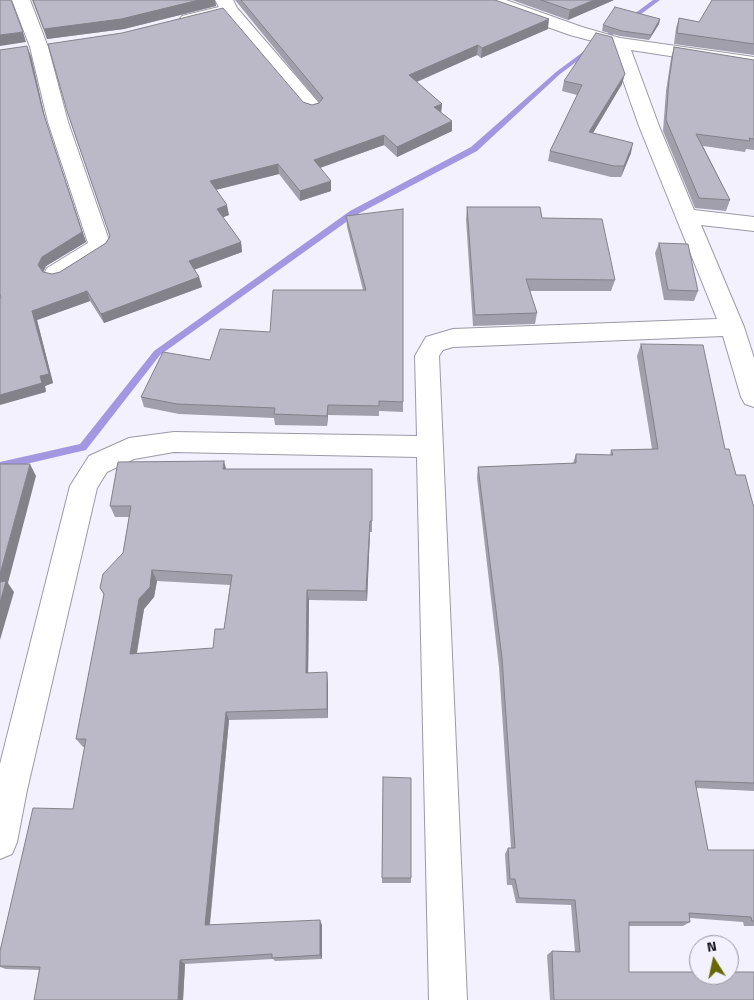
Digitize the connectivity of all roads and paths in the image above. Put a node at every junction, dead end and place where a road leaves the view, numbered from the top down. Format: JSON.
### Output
{"nodes":[{"id":1,"x":21,"y":0,"type":"edge"},
{"id":2,"x":489,"y":0,"type":"edge"},
{"id":3,"x":226,"y":5,"type":"edge"},
{"id":4,"x":172,"y":24,"type":"edge"},
{"id":5,"x":619,"y":43,"type":"junction"},
{"id":6,"x":754,"y":63,"type":"edge"},
{"id":7,"x":312,"y":107,"type":"edge"},
{"id":8,"x":685,"y":216,"type":"junction"},
{"id":9,"x":754,"y":224,"type":"edge"},
{"id":10,"x":55,"y":274,"type":"edge"},
{"id":11,"x":732,"y":328,"type":"junction"},
{"id":12,"x":754,"y":397,"type":"edge"},
{"id":13,"x":430,"y":447,"type":"junction"},
{"id":14,"x":0,"y":842,"type":"edge"},
{"id":15,"x":448,"y":1000,"type":"edge"}],
"edges":[{"from":1,"to":10,"type":"street"},
{"from":2,"to":5,"type":"street"},
{"from":3,"to":4,"type":"street"},
{"from":3,"to":7,"type":"street"},
{"from":5,"to":6,"type":"street"},
{"from":5,"to":8,"type":"street"},
{"from":8,"to":9,"type":"street"},
{"from":8,"to":11,"type":"street"},
{"from":11,"to":12,"type":"street"},
{"from":11,"to":13,"type":"street"},
{"from":13,"to":14,"type":"street"},
{"from":13,"to":15,"type":"street"}]}
